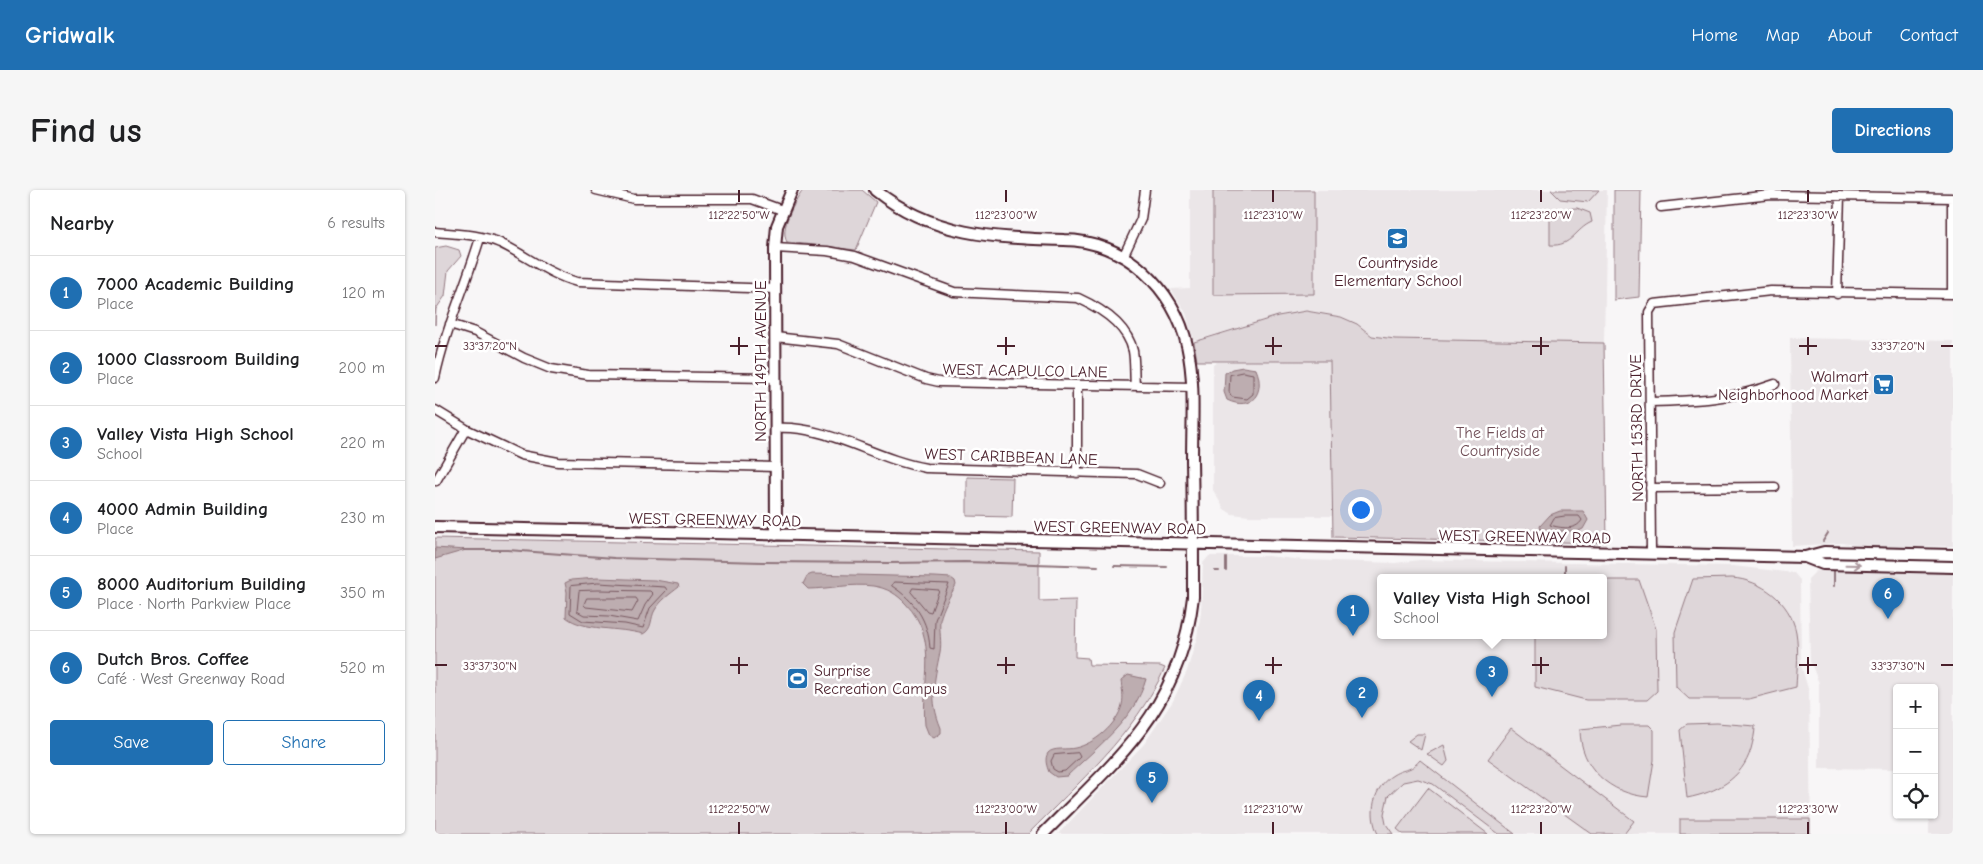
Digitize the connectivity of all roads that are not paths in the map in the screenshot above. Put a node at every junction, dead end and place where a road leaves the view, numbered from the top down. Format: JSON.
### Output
{"nodes":[{"id":1,"x":596,"y":190,"type":"edge"},
{"id":2,"x":792,"y":190,"type":"edge"},
{"id":3,"x":875,"y":190,"type":"edge"},
{"id":4,"x":1145,"y":190,"type":"edge"},
{"id":5,"x":1771,"y":192,"type":"edge"},
{"id":6,"x":733,"y":194,"type":"edge"},
{"id":7,"x":1841,"y":196,"type":"junction"},
{"id":8,"x":1952,"y":198,"type":"edge"},
{"id":9,"x":1661,"y":207,"type":"dead end"},
{"id":10,"x":782,"y":210,"type":"junction"},
{"id":11,"x":435,"y":232,"type":"edge"},
{"id":12,"x":480,"y":238,"type":"junction"},
{"id":13,"x":775,"y":248,"type":"junction"},
{"id":14,"x":1123,"y":256,"type":"junction"},
{"id":15,"x":775,"y":289,"type":"junction"},
{"id":16,"x":1837,"y":294,"type":"junction"},
{"id":17,"x":1952,"y":294,"type":"edge"},
{"id":18,"x":450,"y":324,"type":"junction"},
{"id":19,"x":775,"y":337,"type":"junction"},
{"id":20,"x":435,"y":378,"type":"edge"},
{"id":21,"x":775,"y":378,"type":"junction"},
{"id":22,"x":1775,"y":384,"type":"dead end"},
{"id":23,"x":1077,"y":385,"type":"junction"},
{"id":24,"x":1135,"y":386,"type":"junction"},
{"id":25,"x":1192,"y":388,"type":"junction"},
{"id":26,"x":1650,"y":402,"type":"junction"},
{"id":27,"x":435,"y":410,"type":"edge"},
{"id":28,"x":776,"y":428,"type":"junction"},
{"id":29,"x":466,"y":430,"type":"junction"},
{"id":30,"x":776,"y":467,"type":"junction"},
{"id":31,"x":1077,"y":473,"type":"junction"},
{"id":32,"x":436,"y":481,"type":"dead end"},
{"id":33,"x":1160,"y":483,"type":"dead end"},
{"id":34,"x":1775,"y":487,"type":"dead end"},
{"id":35,"x":1651,"y":488,"type":"junction"},
{"id":36,"x":435,"y":527,"type":"edge"},
{"id":37,"x":776,"y":535,"type":"junction"},
{"id":38,"x":1193,"y":544,"type":"junction"},
{"id":39,"x":1651,"y":553,"type":"junction"},
{"id":40,"x":1953,"y":555,"type":"edge"},
{"id":41,"x":1805,"y":557,"type":"junction"},
{"id":42,"x":1953,"y":567,"type":"edge"},
{"id":43,"x":1043,"y":834,"type":"edge"}],
"edges":[{"from":1,"to":6,"type":"street"},
{"from":2,"to":10,"type":"main road","name":"NORTH 149TH AVENUE"},
{"from":3,"to":14,"type":"main road"},
{"from":4,"to":14,"type":"street"},
{"from":5,"to":7,"type":"street"},
{"from":5,"to":9,"type":"street"},
{"from":6,"to":10,"type":"street"},
{"from":7,"to":8,"type":"street"},
{"from":7,"to":16,"type":"street"},
{"from":8,"to":17,"type":"street"},
{"from":10,"to":13,"type":"main road","name":"NORTH 149TH AVENUE"},
{"from":11,"to":12,"type":"street"},
{"from":12,"to":15,"type":"street"},
{"from":12,"to":18,"type":"street"},
{"from":13,"to":15,"type":"main road","name":"NORTH 149TH AVENUE"},
{"from":13,"to":24,"type":"street"},
{"from":14,"to":25,"type":"main road"},
{"from":15,"to":19,"type":"main road","name":"NORTH 149TH AVENUE"},
{"from":16,"to":17,"type":"street"},
{"from":16,"to":26,"type":"street","name":"NORTH 153RD DRIVE"},
{"from":18,"to":20,"type":"street"},
{"from":18,"to":21,"type":"street"},
{"from":19,"to":21,"type":"main road","name":"NORTH 149TH AVENUE"},
{"from":19,"to":23,"type":"street","name":"WEST ACAPULCO LANE"},
{"from":21,"to":28,"type":"main road","name":"NORTH 149TH AVENUE"},
{"from":22,"to":26,"type":"street"},
{"from":23,"to":24,"type":"street","name":"WEST ACAPULCO LANE"},
{"from":23,"to":31,"type":"street"},
{"from":24,"to":25,"type":"street","name":"WEST ACAPULCO LANE"},
{"from":25,"to":38,"type":"main road"},
{"from":26,"to":35,"type":"street","name":"NORTH 153RD DRIVE"},
{"from":27,"to":29,"type":"street"},
{"from":28,"to":30,"type":"main road","name":"NORTH 149TH AVENUE"},
{"from":28,"to":31,"type":"street","name":"WEST CARIBBEAN LANE"},
{"from":29,"to":30,"type":"street"},
{"from":29,"to":32,"type":"street"},
{"from":30,"to":37,"type":"main road","name":"NORTH 149TH AVENUE"},
{"from":31,"to":33,"type":"street","name":"WEST CARIBBEAN LANE"},
{"from":34,"to":35,"type":"street"},
{"from":35,"to":39,"type":"street","name":"NORTH 153RD DRIVE"},
{"from":36,"to":37,"type":"main road","name":"WEST GREENWAY ROAD"},
{"from":37,"to":38,"type":"main road","name":"WEST GREENWAY ROAD"},
{"from":38,"to":39,"type":"main road","name":"WEST GREENWAY ROAD"},
{"from":38,"to":43,"type":"main road"},
{"from":39,"to":41,"type":"main road","name":"WEST GREENWAY ROAD"},
{"from":40,"to":41,"type":"main road","name":"WEST GREENWAY ROAD"},
{"from":41,"to":42,"type":"main road","name":"WEST GREENWAY ROAD","one_way":true}]}
